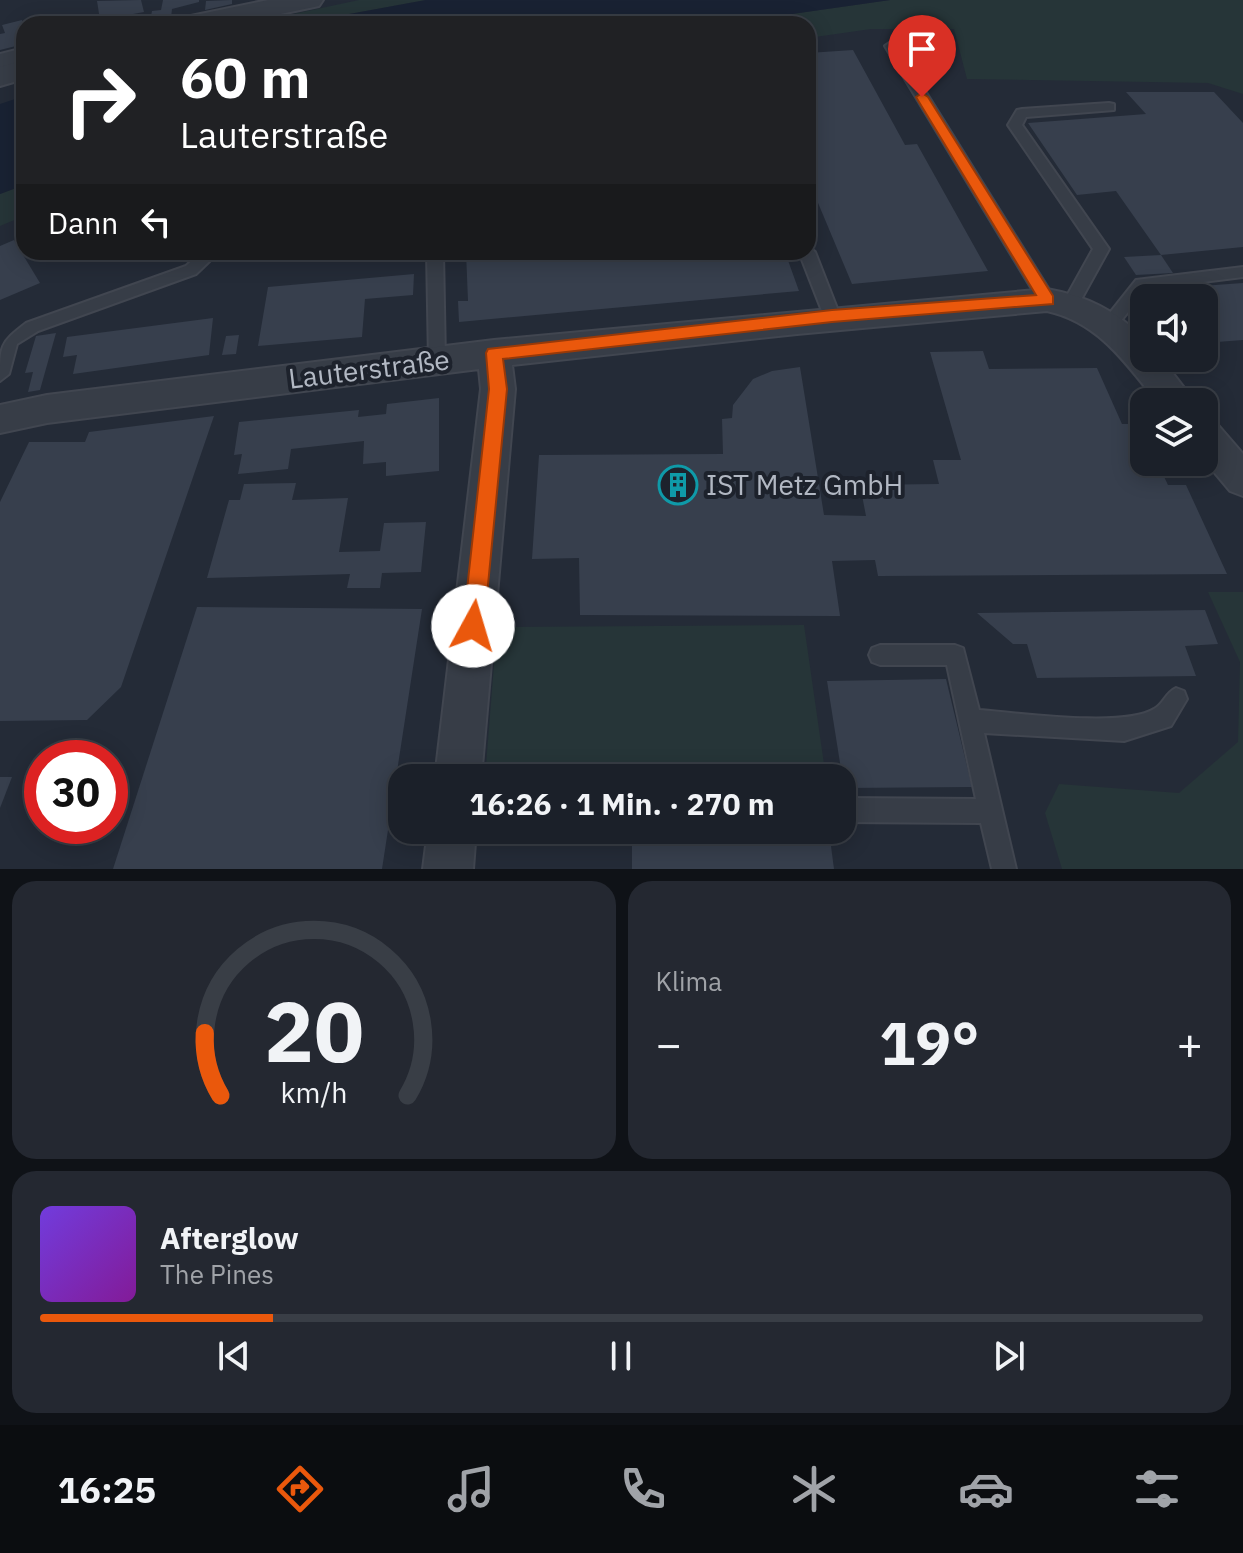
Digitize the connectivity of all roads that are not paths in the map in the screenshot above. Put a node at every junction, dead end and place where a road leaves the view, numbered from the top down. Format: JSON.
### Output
{"nodes":[{"id":1,"x":309,"y":0,"type":"edge"},
{"id":2,"x":230,"y":16,"type":"edge"},
{"id":3,"x":891,"y":46,"type":"dead end"},
{"id":4,"x":1109,"y":107,"type":"dead end"},
{"id":5,"x":202,"y":260,"type":"edge"},
{"id":6,"x":435,"y":260,"type":"edge"},
{"id":7,"x":810,"y":260,"type":"edge"},
{"id":8,"x":1243,"y":272,"type":"edge"},
{"id":9,"x":1059,"y":302,"type":"junction"},
{"id":10,"x":832,"y":316,"type":"junction"},
{"id":11,"x":1109,"y":324,"type":"junction"},
{"id":12,"x":494,"y":353,"type":"junction"},
{"id":13,"x":437,"y":360,"type":"junction"},
{"id":14,"x":0,"y":374,"type":"edge"},
{"id":15,"x":1165,"y":388,"type":"edge"},
{"id":16,"x":0,"y":419,"type":"edge"},
{"id":17,"x":1218,"y":451,"type":"edge"},
{"id":18,"x":1243,"y":480,"type":"edge"},
{"id":19,"x":880,"y":655,"type":"dead end"},
{"id":20,"x":1176,"y":699,"type":"dead end"},
{"id":21,"x":970,"y":721,"type":"junction"},
{"id":22,"x":459,"y":764,"type":"edge"},
{"id":23,"x":856,"y":810,"type":"edge"},
{"id":24,"x":990,"y":811,"type":"junction"},
{"id":25,"x":451,"y":844,"type":"edge"},
{"id":26,"x":448,"y":869,"type":"edge"},
{"id":27,"x":1004,"y":869,"type":"edge"}],
"edges":[{"from":1,"to":2,"type":"street"},
{"from":3,"to":9,"type":"lane"},
{"from":4,"to":9,"type":"lane"},
{"from":5,"to":14,"type":"lane"},
{"from":6,"to":13,"type":"lane"},
{"from":7,"to":10,"type":"lane"},
{"from":8,"to":11,"type":"lane"},
{"from":9,"to":10,"type":"street","name":"Lauterstraße"},
{"from":9,"to":11,"type":"street"},
{"from":10,"to":12,"type":"street","name":"Lauterstraße"},
{"from":11,"to":15,"type":"street"},
{"from":12,"to":13,"type":"street","name":"Lauterstraße"},
{"from":12,"to":22,"type":"street"},
{"from":13,"to":16,"type":"street","name":"Lauterstraße"},
{"from":17,"to":18,"type":"street"},
{"from":19,"to":21,"type":"lane"},
{"from":20,"to":21,"type":"lane"},
{"from":21,"to":24,"type":"lane"},
{"from":23,"to":24,"type":"lane"},
{"from":24,"to":27,"type":"lane"},
{"from":25,"to":26,"type":"street"}]}
